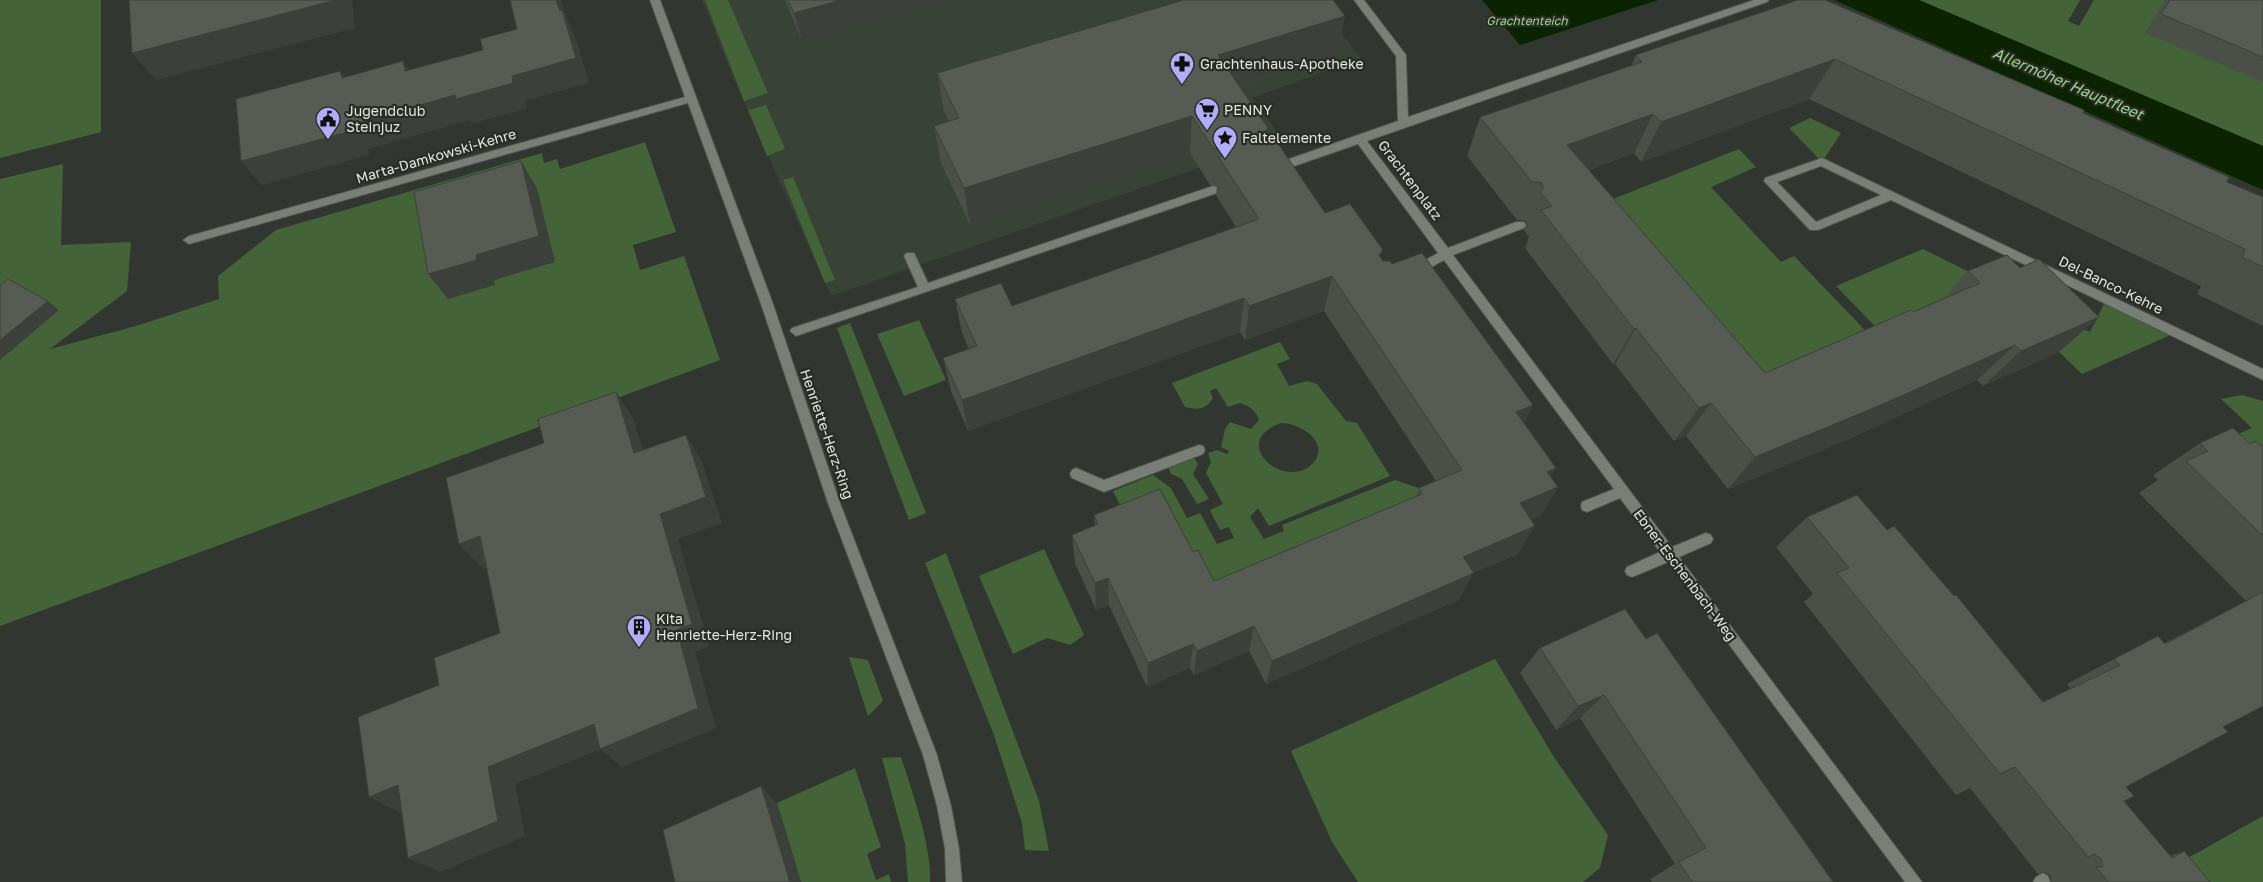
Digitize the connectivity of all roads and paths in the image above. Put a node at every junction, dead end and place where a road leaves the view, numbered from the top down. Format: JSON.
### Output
{"nodes":[{"id":1,"x":655,"y":0,"type":"edge"},
{"id":2,"x":1359,"y":0,"type":"edge"},
{"id":3,"x":1765,"y":2,"type":"edge"},
{"id":4,"x":690,"y":99,"type":"junction"},
{"id":5,"x":1404,"y":123,"type":"junction"},
{"id":6,"x":1360,"y":139,"type":"junction"},
{"id":7,"x":1266,"y":171,"type":"edge"},
{"id":8,"x":1213,"y":190,"type":"dead end"},
{"id":9,"x":1891,"y":196,"type":"junction"},
{"id":10,"x":1520,"y":225,"type":"dead end"},
{"id":11,"x":189,"y":240,"type":"dead end"},
{"id":12,"x":1447,"y":253,"type":"junction"},
{"id":13,"x":910,"y":256,"type":"dead end"},
{"id":14,"x":1456,"y":267,"type":"joint"},
{"id":15,"x":1403,"y":277,"type":"edge"},
{"id":16,"x":925,"y":289,"type":"junction"},
{"id":17,"x":796,"y":330,"type":"dead end"},
{"id":18,"x":2263,"y":374,"type":"edge"},
{"id":19,"x":1199,"y":450,"type":"dead end"},
{"id":20,"x":1076,"y":474,"type":"dead end"},
{"id":21,"x":1623,"y":491,"type":"junction"},
{"id":22,"x":1587,"y":506,"type":"dead end"},
{"id":23,"x":1706,"y":539,"type":"dead end"},
{"id":24,"x":1670,"y":555,"type":"junction"},
{"id":25,"x":1632,"y":571,"type":"dead end"},
{"id":26,"x":954,"y":882,"type":"edge"},
{"id":27,"x":1914,"y":882,"type":"edge"}],
"edges":[{"from":1,"to":4,"type":"street","name":"Henriette-Herz-Ring"},
{"from":2,"to":5,"type":"street"},
{"from":3,"to":5,"type":"street","name":"Grachtenplatz"},
{"from":4,"to":11,"type":"street","name":"Marta-Damkowski-Kehre"},
{"from":4,"to":26,"type":"street","name":"Henriette-Herz-Ring"},
{"from":5,"to":6,"type":"street","name":"Grachtenplatz"},
{"from":6,"to":7,"type":"street"},
{"from":6,"to":12,"type":"street","name":"Grachtenplatz"},
{"from":8,"to":16,"type":"street"},
{"from":9,"to":9,"type":"street","name":"Del-Banco-Kehre"},
{"from":9,"to":18,"type":"street","name":"Del-Banco-Kehre"},
{"from":10,"to":12,"type":"street"},
{"from":12,"to":14,"type":"street","name":"Grachtenplatz"},
{"from":12,"to":15,"type":"street"},
{"from":13,"to":16,"type":"street"},
{"from":14,"to":21,"type":"street","name":"Ebner-Eschenbach-Weg"},
{"from":16,"to":17,"type":"street"},
{"from":19,"to":20,"type":"street"},
{"from":21,"to":22,"type":"street"},
{"from":21,"to":24,"type":"street","name":"Ebner-Eschenbach-Weg"},
{"from":23,"to":24,"type":"street"},
{"from":24,"to":25,"type":"street"},
{"from":24,"to":27,"type":"street","name":"Ebner-Eschenbach-Weg"}]}
